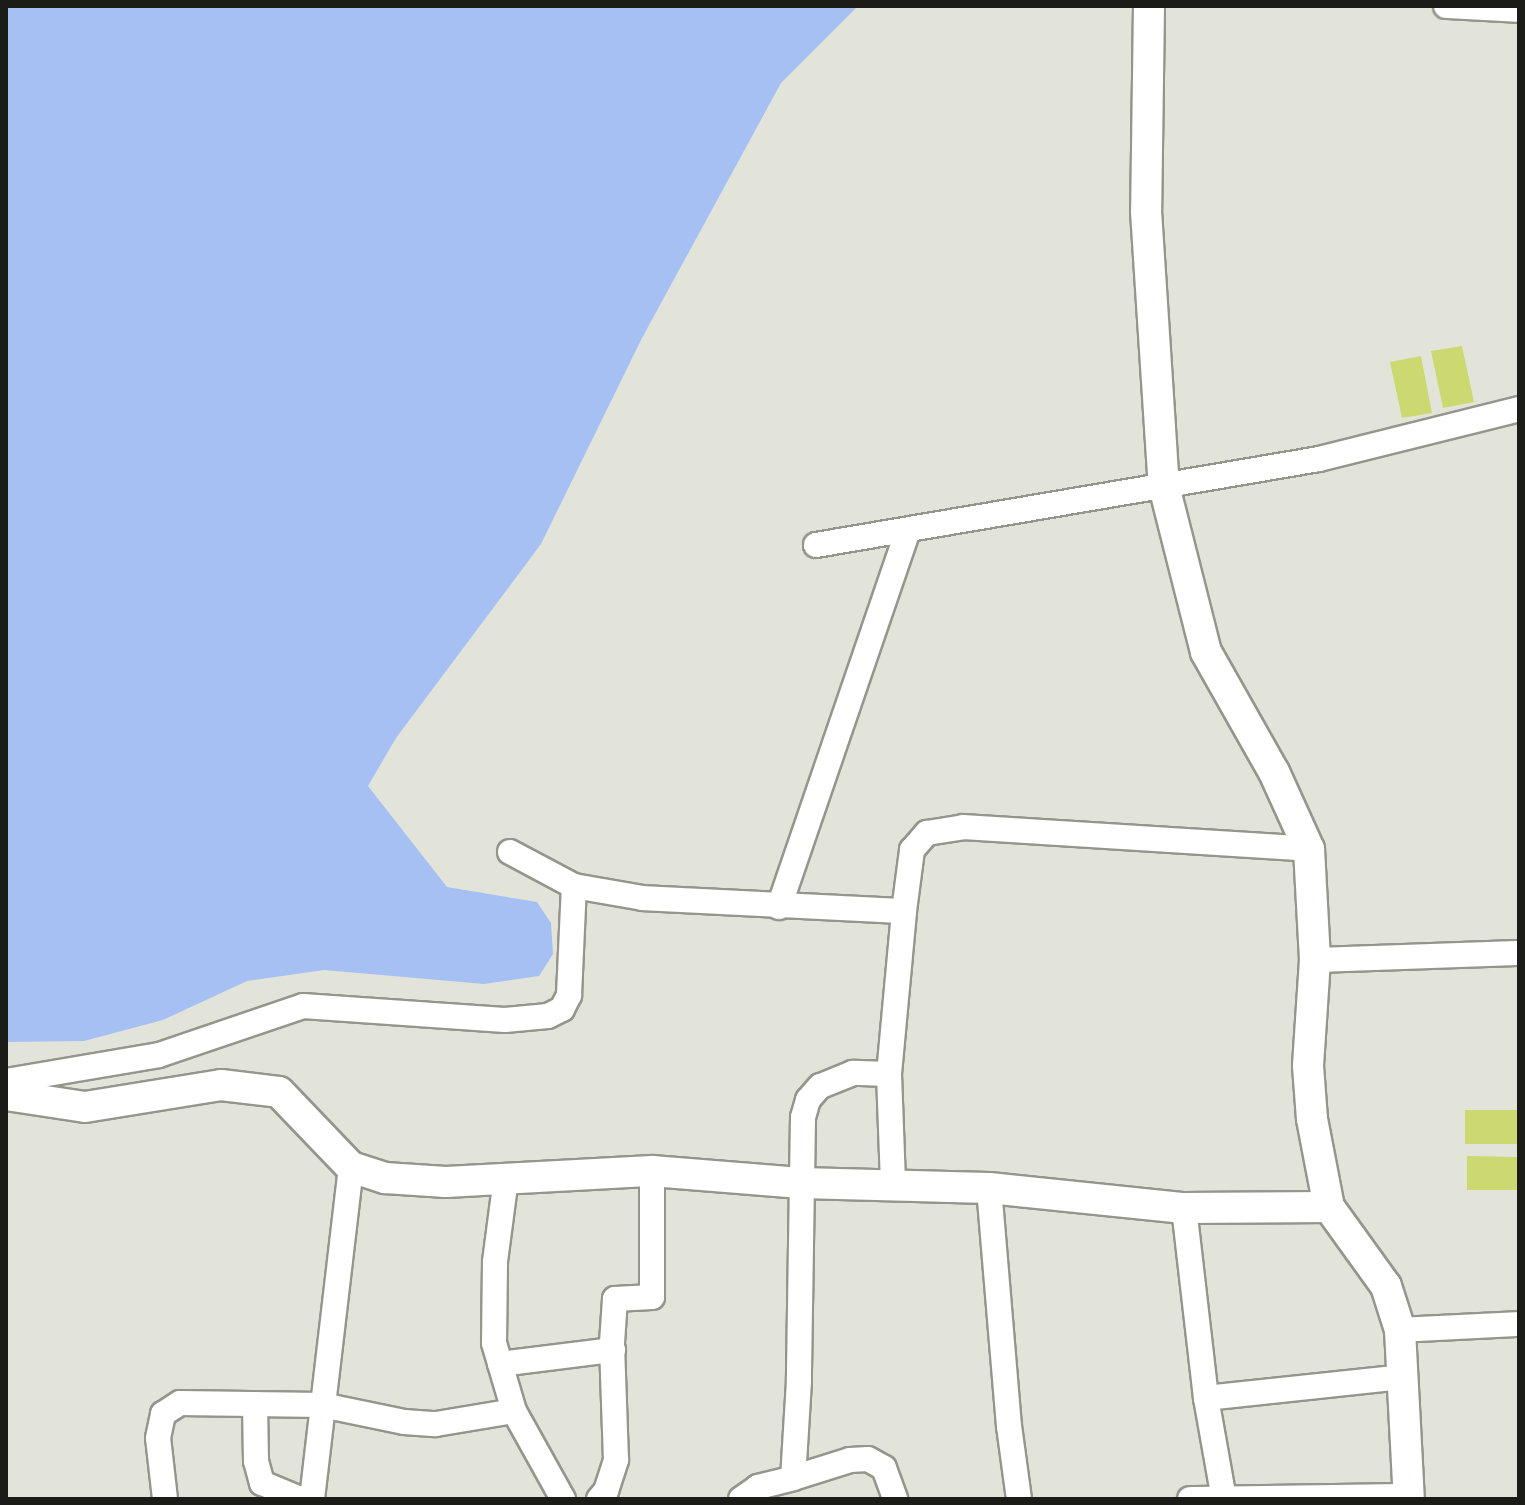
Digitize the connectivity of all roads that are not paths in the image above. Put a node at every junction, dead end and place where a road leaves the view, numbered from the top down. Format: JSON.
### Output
{"nodes":[{"id":1,"x":1149,"y":6,"type":"edge"},
{"id":2,"x":1446,"y":6,"type":"edge"},
{"id":3,"x":1519,"y":10,"type":"edge"},
{"id":4,"x":1519,"y":409,"type":"edge"},
{"id":5,"x":1164,"y":486,"type":"junction"},
{"id":6,"x":908,"y":530,"type":"junction"},
{"id":7,"x":816,"y":545,"type":"dead end"},
{"id":8,"x":1309,"y":849,"type":"junction"},
{"id":9,"x":510,"y":852,"type":"dead end"},
{"id":10,"x":574,"y":886,"type":"junction"},
{"id":11,"x":779,"y":907,"type":"junction"},
{"id":12,"x":904,"y":911,"type":"junction"},
{"id":13,"x":1519,"y":953,"type":"edge"},
{"id":14,"x":1315,"y":960,"type":"junction"},
{"id":15,"x":889,"y":1074,"type":"junction"},
{"id":16,"x":6,"y":1081,"type":"edge"},
{"id":17,"x":6,"y":1095,"type":"edge"},
{"id":18,"x":351,"y":1167,"type":"junction"},
{"id":19,"x":652,"y":1171,"type":"junction"},
{"id":20,"x":506,"y":1178,"type":"junction"},
{"id":21,"x":801,"y":1183,"type":"junction"},
{"id":22,"x":893,"y":1183,"type":"junction"},
{"id":23,"x":989,"y":1188,"type":"junction"},
{"id":24,"x":1329,"y":1207,"type":"junction"},
{"id":25,"x":1184,"y":1208,"type":"junction"},
{"id":26,"x":1519,"y":1324,"type":"edge"},
{"id":27,"x":1400,"y":1330,"type":"junction"},
{"id":28,"x":613,"y":1350,"type":"junction"},
{"id":29,"x":500,"y":1364,"type":"junction"},
{"id":30,"x":1404,"y":1377,"type":"junction"},
{"id":31,"x":1206,"y":1398,"type":"junction"},
{"id":32,"x":255,"y":1404,"type":"junction"},
{"id":33,"x":322,"y":1405,"type":"junction"},
{"id":34,"x":514,"y":1411,"type":"junction"},
{"id":35,"x":793,"y":1478,"type":"junction"},
{"id":36,"x":1223,"y":1497,"type":"edge"},
{"id":37,"x":1409,"y":1498,"type":"edge"},
{"id":38,"x":165,"y":1499,"type":"edge"},
{"id":39,"x":300,"y":1499,"type":"edge"},
{"id":40,"x":312,"y":1499,"type":"edge"},
{"id":41,"x":563,"y":1499,"type":"edge"},
{"id":42,"x":599,"y":1499,"type":"edge"},
{"id":43,"x":741,"y":1499,"type":"edge"},
{"id":44,"x":895,"y":1499,"type":"edge"},
{"id":45,"x":1019,"y":1499,"type":"edge"},
{"id":46,"x":1190,"y":1499,"type":"edge"}],
"edges":[{"from":1,"to":5,"type":"street"},
{"from":2,"to":3,"type":"street"},
{"from":4,"to":5,"type":"street"},
{"from":5,"to":6,"type":"street"},
{"from":5,"to":8,"type":"street"},
{"from":6,"to":7,"type":"street"},
{"from":6,"to":11,"type":"street"},
{"from":8,"to":12,"type":"street"},
{"from":8,"to":14,"type":"street"},
{"from":9,"to":10,"type":"street"},
{"from":10,"to":11,"type":"street"},
{"from":10,"to":16,"type":"street"},
{"from":11,"to":12,"type":"street"},
{"from":12,"to":15,"type":"street"},
{"from":13,"to":14,"type":"street"},
{"from":14,"to":24,"type":"street"},
{"from":15,"to":21,"type":"street"},
{"from":15,"to":22,"type":"street"},
{"from":17,"to":18,"type":"street"},
{"from":18,"to":20,"type":"street"},
{"from":18,"to":33,"type":"street"},
{"from":19,"to":20,"type":"street"},
{"from":19,"to":21,"type":"street"},
{"from":19,"to":28,"type":"street"},
{"from":20,"to":29,"type":"street"},
{"from":21,"to":22,"type":"street"},
{"from":21,"to":35,"type":"street"},
{"from":22,"to":23,"type":"street"},
{"from":23,"to":25,"type":"street"},
{"from":23,"to":45,"type":"street"},
{"from":24,"to":25,"type":"street"},
{"from":24,"to":27,"type":"street"},
{"from":25,"to":31,"type":"street"},
{"from":26,"to":27,"type":"street"},
{"from":27,"to":30,"type":"street"},
{"from":28,"to":29,"type":"street"},
{"from":28,"to":42,"type":"street"},
{"from":29,"to":34,"type":"street"},
{"from":30,"to":31,"type":"street"},
{"from":30,"to":37,"type":"street"},
{"from":31,"to":36,"type":"street"},
{"from":32,"to":33,"type":"street"},
{"from":32,"to":38,"type":"street"},
{"from":32,"to":39,"type":"street"},
{"from":33,"to":34,"type":"street"},
{"from":33,"to":40,"type":"street"},
{"from":34,"to":41,"type":"street"},
{"from":35,"to":43,"type":"street"},
{"from":35,"to":44,"type":"street"},
{"from":36,"to":37,"type":"street"},
{"from":36,"to":46,"type":"street"}]}
